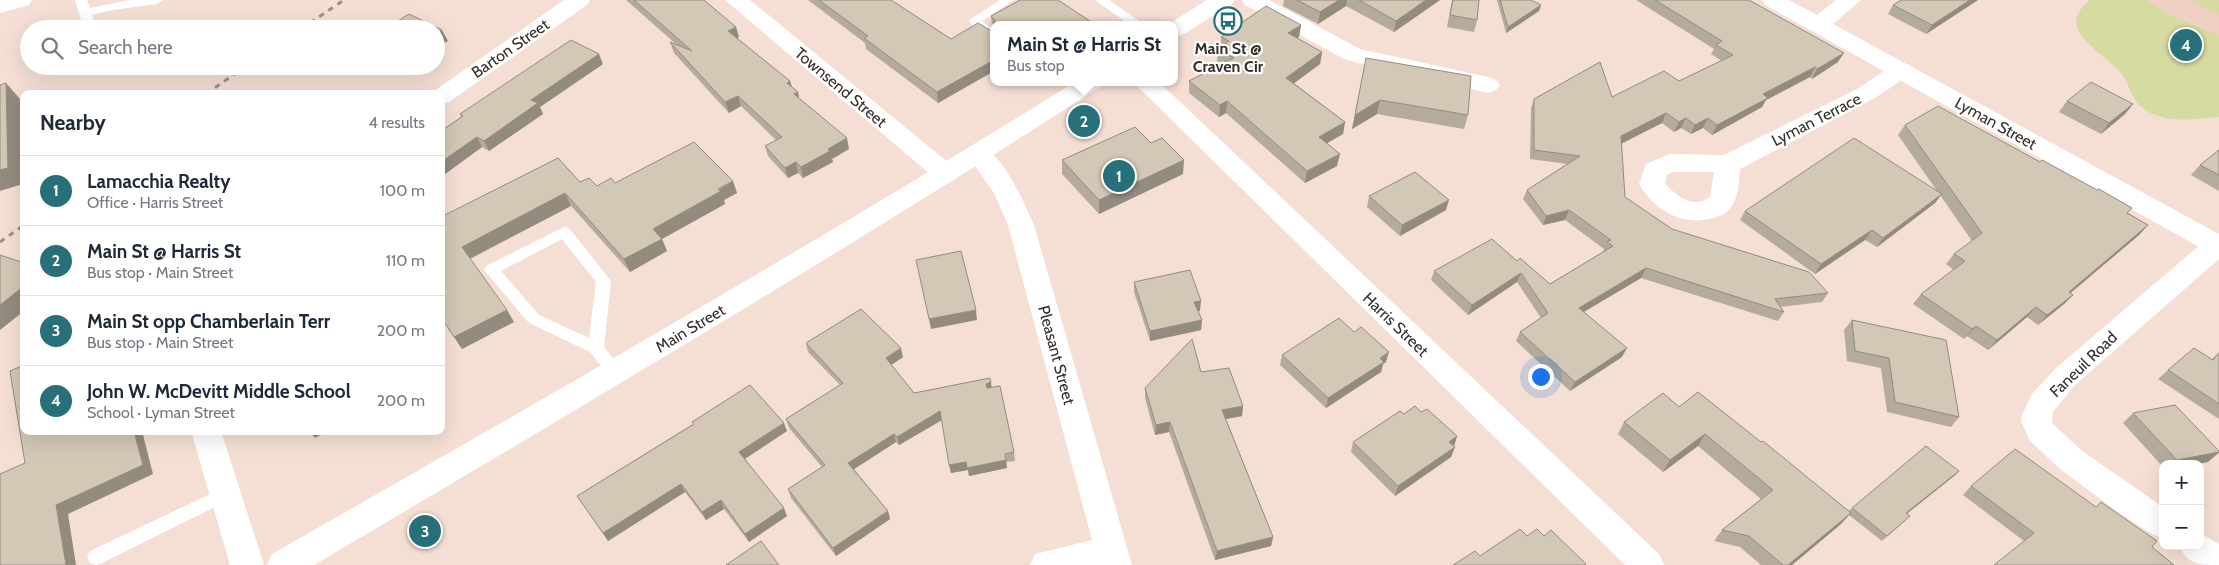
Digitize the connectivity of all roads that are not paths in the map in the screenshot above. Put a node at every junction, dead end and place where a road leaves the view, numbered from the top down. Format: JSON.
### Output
{"nodes":[{"id":1,"x":22,"y":0,"type":"edge"},
{"id":2,"x":81,"y":0,"type":"edge"},
{"id":3,"x":157,"y":0,"type":"edge"},
{"id":4,"x":579,"y":0,"type":"edge"},
{"id":5,"x":736,"y":0,"type":"edge"},
{"id":6,"x":1008,"y":0,"type":"edge"},
{"id":7,"x":1101,"y":0,"type":"edge"},
{"id":8,"x":1222,"y":0,"type":"edge"},
{"id":9,"x":1253,"y":0,"type":"edge"},
{"id":10,"x":1773,"y":0,"type":"edge"},
{"id":11,"x":1850,"y":0,"type":"edge"},
{"id":12,"x":0,"y":6,"type":"edge"},
{"id":13,"x":85,"y":14,"type":"junction"},
{"id":14,"x":87,"y":20,"type":"edge"},
{"id":15,"x":1133,"y":21,"type":"edge"},
{"id":16,"x":1818,"y":25,"type":"junction"},
{"id":17,"x":1178,"y":28,"type":"edge"},
{"id":18,"x":990,"y":33,"type":"edge"},
{"id":19,"x":1901,"y":70,"type":"junction"},
{"id":20,"x":1488,"y":85,"type":"dead end"},
{"id":21,"x":1080,"y":86,"type":"edge"},
{"id":22,"x":1149,"y":86,"type":"edge"},
{"id":23,"x":445,"y":93,"type":"edge"},
{"id":24,"x":978,"y":154,"type":"junction"},
{"id":25,"x":1728,"y":164,"type":"dead end"},
{"id":26,"x":946,"y":174,"type":"junction"},
{"id":27,"x":2218,"y":245,"type":"edge"},
{"id":28,"x":596,"y":348,"type":"junction"},
{"id":29,"x":616,"y":372,"type":"junction"},
{"id":30,"x":207,"y":435,"type":"edge"},
{"id":31,"x":225,"y":494,"type":"junction"},
{"id":32,"x":2159,"y":521,"type":"edge"},
{"id":33,"x":2201,"y":550,"type":"edge"},
{"id":34,"x":96,"y":557,"type":"dead end"},
{"id":35,"x":1113,"y":557,"type":"edge"},
{"id":36,"x":2219,"y":563,"type":"edge"},
{"id":37,"x":247,"y":565,"type":"edge"},
{"id":38,"x":284,"y":565,"type":"edge"},
{"id":39,"x":1047,"y":565,"type":"edge"},
{"id":40,"x":1647,"y":565,"type":"edge"}],
"edges":[{"from":1,"to":12,"type":"street"},
{"from":2,"to":13,"type":"lane"},
{"from":3,"to":13,"type":"lane"},
{"from":4,"to":23,"type":"street","name":"Barton Street"},
{"from":5,"to":26,"type":"street","name":"Townsend Street"},
{"from":6,"to":18,"type":"lane"},
{"from":7,"to":15,"type":"lane"},
{"from":8,"to":17,"type":"street"},
{"from":9,"to":20,"type":"street"},
{"from":10,"to":16,"type":"street","name":"Lyman Street"},
{"from":11,"to":16,"type":"street"},
{"from":13,"to":14,"type":"lane"},
{"from":16,"to":19,"type":"street","name":"Lyman Street"},
{"from":19,"to":25,"type":"street","name":"Lyman Terrace"},
{"from":19,"to":27,"type":"street","name":"Lyman Street"},
{"from":21,"to":24,"type":"street","name":"Main Street"},
{"from":22,"to":40,"type":"street","name":"Harris Street"},
{"from":24,"to":26,"type":"street","name":"Main Street"},
{"from":24,"to":35,"type":"street","name":"Pleasant Street"},
{"from":26,"to":29,"type":"street","name":"Main Street"},
{"from":27,"to":32,"type":"street","name":"Faneuil Road"},
{"from":28,"to":28,"type":"lane"},
{"from":28,"to":29,"type":"lane"},
{"from":29,"to":38,"type":"street","name":"Main Street"},
{"from":30,"to":31,"type":"street"},
{"from":31,"to":34,"type":"lane"},
{"from":31,"to":37,"type":"street"},
{"from":33,"to":36,"type":"street"},
{"from":35,"to":39,"type":"street"}]}
